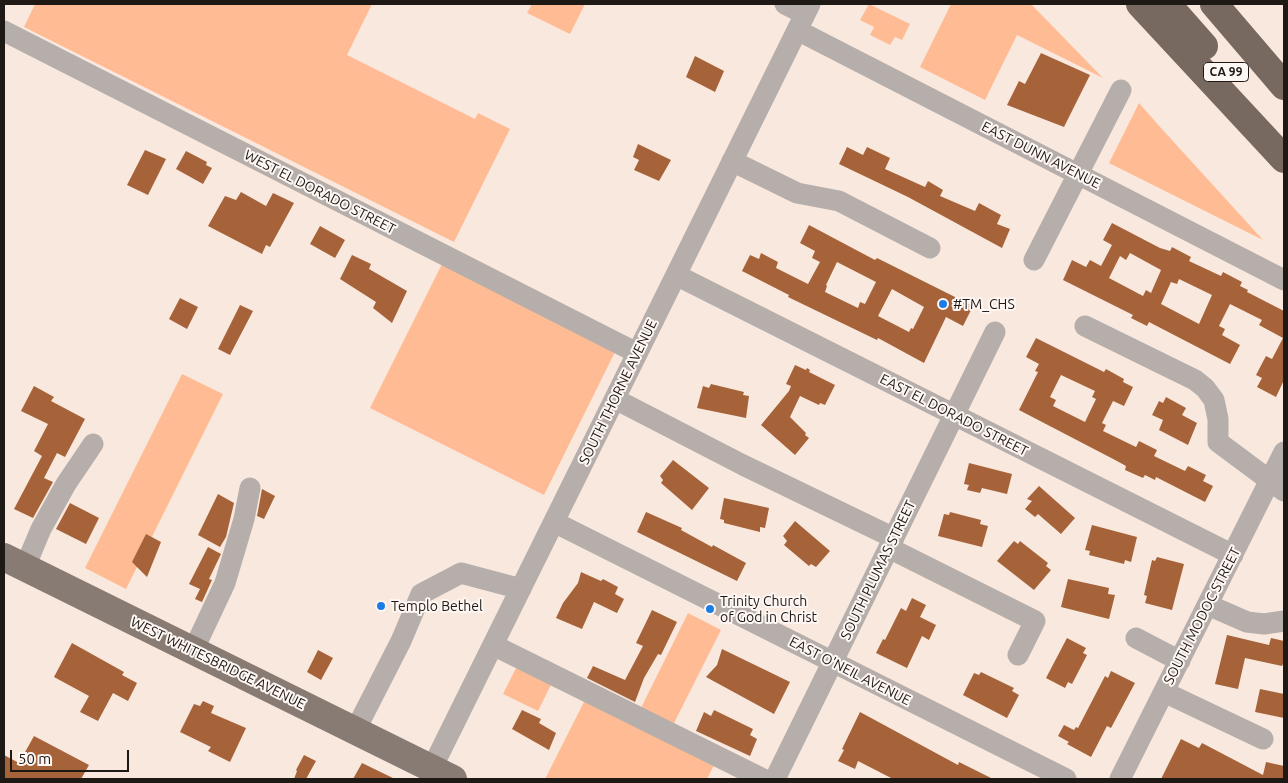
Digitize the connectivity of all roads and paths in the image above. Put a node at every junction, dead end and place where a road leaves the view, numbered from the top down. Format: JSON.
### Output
{"nodes":[{"id":1,"x":785,"y":4,"type":"edge"},
{"id":2,"x":1140,"y":4,"type":"edge"},
{"id":3,"x":1167,"y":4,"type":"edge"},
{"id":4,"x":1214,"y":4,"type":"edge"},
{"id":5,"x":804,"y":16,"type":"edge"},
{"id":6,"x":4,"y":31,"type":"edge"},
{"id":7,"x":1284,"y":86,"type":"edge"},
{"id":8,"x":1121,"y":90,"type":"dead end"},
{"id":9,"x":1284,"y":141,"type":"edge"},
{"id":10,"x":1284,"y":159,"type":"edge"},
{"id":11,"x":732,"y":161,"type":"junction"},
{"id":12,"x":1079,"y":175,"type":"junction"},
{"id":13,"x":930,"y":248,"type":"dead end"},
{"id":14,"x":1034,"y":260,"type":"dead end"},
{"id":15,"x":676,"y":275,"type":"junction"},
{"id":16,"x":1284,"y":280,"type":"edge"},
{"id":17,"x":1085,"y":326,"type":"dead end"},
{"id":18,"x":995,"y":332,"type":"dead end"},
{"id":19,"x":637,"y":353,"type":"junction"},
{"id":20,"x":615,"y":399,"type":"junction"},
{"id":21,"x":954,"y":415,"type":"junction"},
{"id":22,"x":93,"y":444,"type":"dead end"},
{"id":23,"x":1284,"y":452,"type":"edge"},
{"id":24,"x":1277,"y":486,"type":"edge"},
{"id":25,"x":250,"y":488,"type":"dead end"},
{"id":26,"x":554,"y":522,"type":"junction"},
{"id":27,"x":892,"y":543,"type":"junction"},
{"id":28,"x":1233,"y":555,"type":"junction"},
{"id":29,"x":14,"y":562,"type":"edge"},
{"id":30,"x":521,"y":589,"type":"junction"},
{"id":31,"x":1208,"y":604,"type":"junction"},
{"id":32,"x":1284,"y":620,"type":"edge"},
{"id":33,"x":1136,"y":638,"type":"dead end"},
{"id":34,"x":493,"y":645,"type":"junction"},
{"id":35,"x":193,"y":651,"type":"junction"},
{"id":36,"x":1018,"y":655,"type":"dead end"},
{"id":37,"x":1180,"y":660,"type":"junction"},
{"id":38,"x":833,"y":662,"type":"junction"},
{"id":39,"x":1164,"y":692,"type":"junction"},
{"id":40,"x":355,"y":731,"type":"junction"},
{"id":41,"x":1263,"y":739,"type":"dead end"},
{"id":42,"x":437,"y":776,"type":"edge"},
{"id":43,"x":762,"y":779,"type":"edge"},
{"id":44,"x":775,"y":779,"type":"edge"},
{"id":45,"x":1066,"y":779,"type":"edge"},
{"id":46,"x":1120,"y":779,"type":"edge"}],
"edges":[{"from":1,"to":5,"type":"street","name":"EAST DUNN AVENUE"},
{"from":2,"to":10,"type":"highway"},
{"from":3,"to":9,"type":"highway","number":"CA 99"},
{"from":4,"to":7,"type":"highway","number":"CA 99"},
{"from":5,"to":11,"type":"street","name":"SOUTH THORNE AVENUE"},
{"from":5,"to":12,"type":"street","name":"EAST DUNN AVENUE"},
{"from":6,"to":19,"type":"street","name":"WEST EL DORADO STREET"},
{"from":8,"to":12,"type":"street"},
{"from":11,"to":13,"type":"street"},
{"from":11,"to":15,"type":"street","name":"SOUTH THORNE AVENUE"},
{"from":12,"to":14,"type":"street"},
{"from":12,"to":16,"type":"street","name":"EAST DUNN AVENUE"},
{"from":15,"to":19,"type":"street","name":"SOUTH THORNE AVENUE"},
{"from":15,"to":21,"type":"street","name":"EAST EL DORADO STREET"},
{"from":17,"to":24,"type":"street"},
{"from":18,"to":21,"type":"street","name":"SOUTH PLUMAS STREET"},
{"from":19,"to":20,"type":"street","name":"SOUTH THORNE AVENUE"},
{"from":20,"to":26,"type":"street","name":"SOUTH THORNE AVENUE"},
{"from":20,"to":27,"type":"street"},
{"from":21,"to":27,"type":"street","name":"SOUTH PLUMAS STREET"},
{"from":21,"to":28,"type":"street","name":"EAST EL DORADO STREET"},
{"from":22,"to":29,"type":"street"},
{"from":23,"to":24,"type":"street","name":"SOUTH MODOC STREET"},
{"from":24,"to":28,"type":"street","name":"SOUTH MODOC STREET"},
{"from":25,"to":35,"type":"street"},
{"from":26,"to":30,"type":"street","name":"SOUTH THORNE AVENUE"},
{"from":26,"to":38,"type":"street","name":"EAST O'NEIL AVENUE"},
{"from":27,"to":36,"type":"street"},
{"from":27,"to":38,"type":"street","name":"SOUTH PLUMAS STREET"},
{"from":28,"to":31,"type":"street","name":"SOUTH MODOC STREET"},
{"from":29,"to":35,"type":"main road","name":"WEST WHITESBRIDGE AVENUE"},
{"from":30,"to":34,"type":"street","name":"SOUTH THORNE AVENUE"},
{"from":30,"to":40,"type":"street"},
{"from":31,"to":32,"type":"street"},
{"from":31,"to":37,"type":"street","name":"SOUTH MODOC STREET"},
{"from":33,"to":37,"type":"street"},
{"from":34,"to":42,"type":"street","name":"SOUTH THORNE AVENUE"},
{"from":34,"to":43,"type":"street"},
{"from":35,"to":40,"type":"main road","name":"WEST WHITESBRIDGE AVENUE"},
{"from":37,"to":39,"type":"street","name":"SOUTH MODOC STREET"},
{"from":38,"to":44,"type":"street","name":"SOUTH PLUMAS STREET"},
{"from":38,"to":45,"type":"street","name":"EAST O'NEIL AVENUE"},
{"from":39,"to":41,"type":"street"},
{"from":39,"to":46,"type":"street","name":"SOUTH MODOC STREET"},
{"from":40,"to":42,"type":"main road","name":"WEST WHITESBRIDGE AVENUE"}]}
